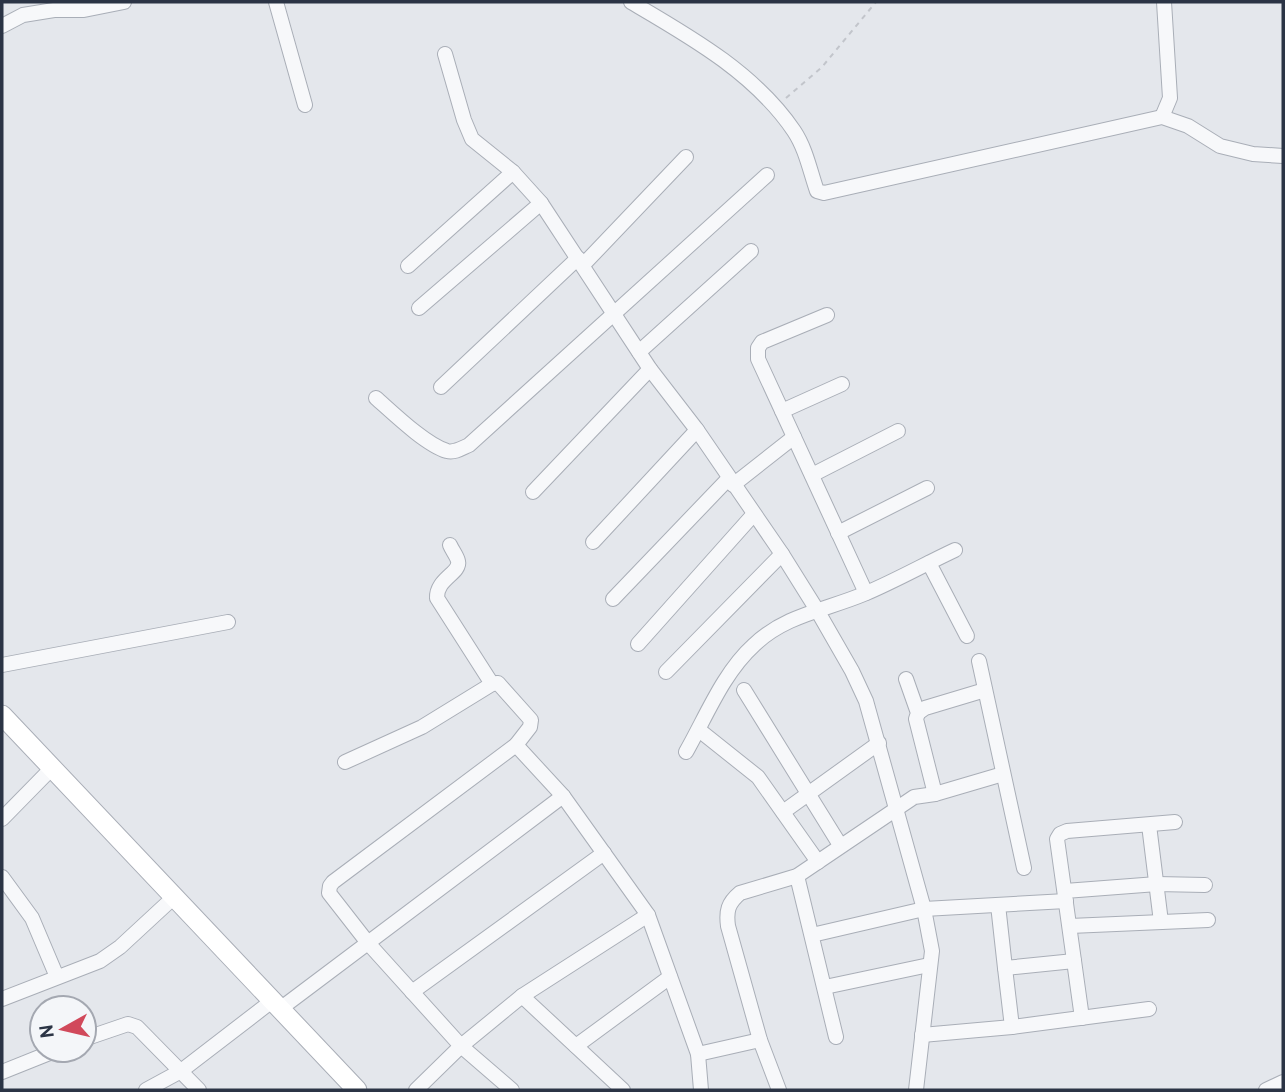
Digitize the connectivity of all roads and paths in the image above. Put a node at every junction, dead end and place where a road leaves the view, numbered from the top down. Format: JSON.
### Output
{"nodes":[{"id":1,"x":124,"y":2,"type":"edge"},
{"id":2,"x":276,"y":2,"type":"edge"},
{"id":3,"x":631,"y":2,"type":"edge"},
{"id":4,"x":876,"y":2,"type":"edge"},
{"id":5,"x":1164,"y":2,"type":"edge"},
{"id":6,"x":2,"y":26,"type":"edge"},
{"id":7,"x":445,"y":54,"type":"dead end"},
{"id":8,"x":305,"y":105,"type":"dead end"},
{"id":9,"x":775,"y":108,"type":"junction"},
{"id":10,"x":1162,"y":117,"type":"junction"},
{"id":11,"x":1283,"y":156,"type":"edge"},
{"id":12,"x":686,"y":157,"type":"dead end"},
{"id":13,"x":513,"y":172,"type":"junction"},
{"id":14,"x":766,"y":175,"type":"dead end"},
{"id":15,"x":541,"y":203,"type":"junction"},
{"id":16,"x":751,"y":251,"type":"dead end"},
{"id":17,"x":581,"y":262,"type":"junction"},
{"id":18,"x":408,"y":266,"type":"dead end"},
{"id":19,"x":419,"y":308,"type":"dead end"},
{"id":20,"x":613,"y":312,"type":"junction"},
{"id":21,"x":827,"y":315,"type":"dead end"},
{"id":22,"x":639,"y":352,"type":"junction"},
{"id":23,"x":650,"y":369,"type":"junction"},
{"id":24,"x":842,"y":384,"type":"dead end"},
{"id":25,"x":441,"y":387,"type":"dead end"},
{"id":26,"x":376,"y":398,"type":"dead end"},
{"id":27,"x":782,"y":411,"type":"junction"},
{"id":28,"x":697,"y":430,"type":"junction"},
{"id":29,"x":898,"y":431,"type":"dead end"},
{"id":30,"x":794,"y":437,"type":"junction"},
{"id":31,"x":812,"y":475,"type":"junction"},
{"id":32,"x":731,"y":481,"type":"junction"},
{"id":33,"x":927,"y":488,"type":"dead end"},
{"id":34,"x":533,"y":492,"type":"dead end"},
{"id":35,"x":753,"y":515,"type":"junction"},
{"id":36,"x":838,"y":533,"type":"junction"},
{"id":37,"x":593,"y":542,"type":"dead end"},
{"id":38,"x":450,"y":545,"type":"dead end"},
{"id":39,"x":955,"y":550,"type":"dead end"},
{"id":40,"x":782,"y":554,"type":"junction"},
{"id":41,"x":929,"y":563,"type":"junction"},
{"id":42,"x":866,"y":593,"type":"junction"},
{"id":43,"x":613,"y":599,"type":"dead end"},
{"id":44,"x":817,"y":610,"type":"junction"},
{"id":45,"x":228,"y":622,"type":"dead end"},
{"id":46,"x":967,"y":636,"type":"dead end"},
{"id":47,"x":638,"y":644,"type":"dead end"},
{"id":48,"x":979,"y":661,"type":"dead end"},
{"id":49,"x":2,"y":665,"type":"edge"},
{"id":50,"x":667,"y":672,"type":"dead end"},
{"id":51,"x":906,"y":679,"type":"dead end"},
{"id":52,"x":492,"y":684,"type":"junction"},
{"id":53,"x":744,"y":690,"type":"dead end"},
{"id":54,"x":985,"y":690,"type":"junction"},
{"id":55,"x":918,"y":713,"type":"junction"},
{"id":56,"x":2,"y":715,"type":"edge"},
{"id":57,"x":699,"y":730,"type":"junction"},
{"id":58,"x":878,"y":743,"type":"junction"},
{"id":59,"x":516,"y":745,"type":"junction"},
{"id":60,"x":686,"y":752,"type":"dead end"},
{"id":61,"x":345,"y":762,"type":"dead end"},
{"id":62,"x":51,"y":769,"type":"junction"},
{"id":63,"x":1003,"y":774,"type":"junction"},
{"id":64,"x":808,"y":794,"type":"junction"},
{"id":65,"x":935,"y":794,"type":"junction"},
{"id":66,"x":563,"y":796,"type":"junction"},
{"id":67,"x":896,"y":810,"type":"junction"},
{"id":68,"x":783,"y":812,"type":"junction"},
{"id":69,"x":2,"y":818,"type":"edge"},
{"id":70,"x":1175,"y":822,"type":"dead end"},
{"id":71,"x":1149,"y":825,"type":"junction"},
{"id":72,"x":840,"y":845,"type":"junction"},
{"id":73,"x":604,"y":853,"type":"junction"},
{"id":74,"x":818,"y":862,"type":"junction"},
{"id":75,"x":1024,"y":868,"type":"dead end"},
{"id":76,"x":797,"y":876,"type":"junction"},
{"id":77,"x":2,"y":877,"type":"edge"},
{"id":78,"x":1157,"y":884,"type":"junction"},
{"id":79,"x":1205,"y":885,"type":"dead end"},
{"id":80,"x":1066,"y":896,"type":"junction"},
{"id":81,"x":173,"y":898,"type":"junction"},
{"id":82,"x":998,"y":905,"type":"junction"},
{"id":83,"x":924,"y":909,"type":"junction"},
{"id":84,"x":648,"y":915,"type":"junction"},
{"id":85,"x":1208,"y":920,"type":"dead end"},
{"id":86,"x":1161,"y":922,"type":"junction"},
{"id":87,"x":1070,"y":926,"type":"junction"},
{"id":88,"x":812,"y":935,"type":"junction"},
{"id":89,"x":368,"y":943,"type":"junction"},
{"id":90,"x":1074,"y":961,"type":"junction"},
{"id":91,"x":929,"y":965,"type":"junction"},
{"id":92,"x":1005,"y":968,"type":"junction"},
{"id":93,"x":57,"y":977,"type":"junction"},
{"id":94,"x":670,"y":977,"type":"junction"},
{"id":95,"x":825,"y":987,"type":"junction"},
{"id":96,"x":412,"y":992,"type":"junction"},
{"id":97,"x":522,"y":996,"type":"junction"},
{"id":98,"x":2,"y":999,"type":"edge"},
{"id":99,"x":276,"y":1006,"type":"junction"},
{"id":100,"x":1149,"y":1009,"type":"dead end"},
{"id":101,"x":1082,"y":1018,"type":"junction"},
{"id":102,"x":1012,"y":1027,"type":"junction"},
{"id":103,"x":98,"y":1034,"type":"edge"},
{"id":104,"x":922,"y":1035,"type":"junction"},
{"id":105,"x":836,"y":1037,"type":"dead end"},
{"id":106,"x":760,"y":1040,"type":"junction"},
{"id":107,"x":461,"y":1046,"type":"junction"},
{"id":108,"x":576,"y":1046,"type":"junction"},
{"id":109,"x":698,"y":1054,"type":"junction"},
{"id":110,"x":28,"y":1062,"type":"edge"},
{"id":111,"x":2,"y":1072,"type":"edge"},
{"id":112,"x":181,"y":1072,"type":"junction"},
{"id":113,"x":1283,"y":1082,"type":"edge"},
{"id":114,"x":146,"y":1090,"type":"edge"},
{"id":115,"x":199,"y":1090,"type":"edge"},
{"id":116,"x":357,"y":1090,"type":"edge"},
{"id":117,"x":416,"y":1090,"type":"edge"},
{"id":118,"x":512,"y":1090,"type":"edge"},
{"id":119,"x":623,"y":1090,"type":"edge"},
{"id":120,"x":701,"y":1090,"type":"edge"},
{"id":121,"x":779,"y":1090,"type":"edge"},
{"id":122,"x":916,"y":1090,"type":"edge"},
{"id":123,"x":1266,"y":1090,"type":"edge"}],
"edges":[{"from":1,"to":6,"type":"street"},
{"from":2,"to":8,"type":"street"},
{"from":3,"to":9,"type":"street"},
{"from":4,"to":9,"type":"path"},
{"from":5,"to":10,"type":"street"},
{"from":7,"to":13,"type":"street"},
{"from":9,"to":10,"type":"street"},
{"from":10,"to":11,"type":"street"},
{"from":12,"to":17,"type":"street"},
{"from":13,"to":15,"type":"street"},
{"from":13,"to":18,"type":"street"},
{"from":14,"to":20,"type":"street"},
{"from":15,"to":17,"type":"street"},
{"from":15,"to":19,"type":"street"},
{"from":16,"to":22,"type":"street"},
{"from":17,"to":20,"type":"street"},
{"from":17,"to":25,"type":"street"},
{"from":20,"to":22,"type":"street"},
{"from":20,"to":26,"type":"street"},
{"from":21,"to":27,"type":"street"},
{"from":22,"to":23,"type":"street"},
{"from":23,"to":28,"type":"street"},
{"from":23,"to":34,"type":"street"},
{"from":24,"to":27,"type":"street"},
{"from":27,"to":30,"type":"street"},
{"from":28,"to":32,"type":"street"},
{"from":28,"to":37,"type":"street"},
{"from":29,"to":31,"type":"street"},
{"from":30,"to":31,"type":"street"},
{"from":30,"to":32,"type":"street"},
{"from":31,"to":36,"type":"street"},
{"from":32,"to":35,"type":"street"},
{"from":32,"to":43,"type":"street"},
{"from":33,"to":36,"type":"street"},
{"from":35,"to":40,"type":"street"},
{"from":35,"to":47,"type":"street"},
{"from":36,"to":42,"type":"street"},
{"from":38,"to":52,"type":"street"},
{"from":39,"to":41,"type":"street"},
{"from":40,"to":44,"type":"street"},
{"from":40,"to":50,"type":"street"},
{"from":41,"to":42,"type":"street"},
{"from":41,"to":46,"type":"street"},
{"from":42,"to":44,"type":"street"},
{"from":44,"to":57,"type":"street"},
{"from":44,"to":58,"type":"street"},
{"from":45,"to":49,"type":"street"},
{"from":48,"to":54,"type":"street"},
{"from":51,"to":55,"type":"street"},
{"from":52,"to":59,"type":"street"},
{"from":52,"to":61,"type":"street"},
{"from":53,"to":64,"type":"street"},
{"from":54,"to":55,"type":"street"},
{"from":54,"to":63,"type":"street"},
{"from":55,"to":65,"type":"street"},
{"from":56,"to":62,"type":"main road"},
{"from":57,"to":60,"type":"street"},
{"from":57,"to":68,"type":"street"},
{"from":58,"to":64,"type":"street"},
{"from":58,"to":67,"type":"street"},
{"from":59,"to":66,"type":"street"},
{"from":59,"to":89,"type":"street"},
{"from":62,"to":69,"type":"street"},
{"from":62,"to":81,"type":"main road"},
{"from":63,"to":65,"type":"street"},
{"from":63,"to":75,"type":"street"},
{"from":64,"to":68,"type":"street"},
{"from":64,"to":72,"type":"street"},
{"from":65,"to":67,"type":"street"},
{"from":66,"to":73,"type":"street"},
{"from":66,"to":89,"type":"street"},
{"from":67,"to":72,"type":"street"},
{"from":67,"to":83,"type":"street"},
{"from":68,"to":74,"type":"street"},
{"from":70,"to":71,"type":"street"},
{"from":71,"to":78,"type":"street"},
{"from":71,"to":80,"type":"street"},
{"from":72,"to":74,"type":"street"},
{"from":73,"to":84,"type":"street"},
{"from":73,"to":96,"type":"street"},
{"from":74,"to":76,"type":"street"},
{"from":76,"to":88,"type":"street"},
{"from":76,"to":106,"type":"street"},
{"from":77,"to":93,"type":"street"},
{"from":78,"to":79,"type":"street"},
{"from":78,"to":80,"type":"street"},
{"from":78,"to":86,"type":"street"},
{"from":80,"to":82,"type":"street"},
{"from":80,"to":87,"type":"street"},
{"from":81,"to":93,"type":"street"},
{"from":81,"to":99,"type":"main road"},
{"from":82,"to":83,"type":"street"},
{"from":82,"to":92,"type":"street"},
{"from":83,"to":88,"type":"street"},
{"from":83,"to":91,"type":"street"},
{"from":84,"to":94,"type":"street"},
{"from":84,"to":97,"type":"street"},
{"from":85,"to":86,"type":"street"},
{"from":86,"to":87,"type":"street"},
{"from":87,"to":90,"type":"street"},
{"from":88,"to":95,"type":"street"},
{"from":89,"to":96,"type":"street"},
{"from":89,"to":99,"type":"street"},
{"from":90,"to":92,"type":"street"},
{"from":90,"to":101,"type":"street"},
{"from":91,"to":95,"type":"street"},
{"from":91,"to":104,"type":"street"},
{"from":92,"to":102,"type":"street"},
{"from":93,"to":98,"type":"street"},
{"from":94,"to":108,"type":"street"},
{"from":94,"to":109,"type":"street"},
{"from":95,"to":105,"type":"street"},
{"from":96,"to":107,"type":"street"},
{"from":97,"to":107,"type":"street"},
{"from":97,"to":108,"type":"street"},
{"from":99,"to":112,"type":"street"},
{"from":99,"to":116,"type":"main road"},
{"from":100,"to":101,"type":"street"},
{"from":101,"to":102,"type":"street"},
{"from":102,"to":104,"type":"street"},
{"from":103,"to":112,"type":"street"},
{"from":104,"to":122,"type":"street"},
{"from":106,"to":109,"type":"street"},
{"from":106,"to":121,"type":"street"},
{"from":107,"to":117,"type":"street"},
{"from":107,"to":118,"type":"street"},
{"from":108,"to":119,"type":"street"},
{"from":109,"to":120,"type":"street"},
{"from":110,"to":111,"type":"street"},
{"from":112,"to":114,"type":"street"},
{"from":112,"to":115,"type":"street"},
{"from":113,"to":123,"type":"street"}]}
